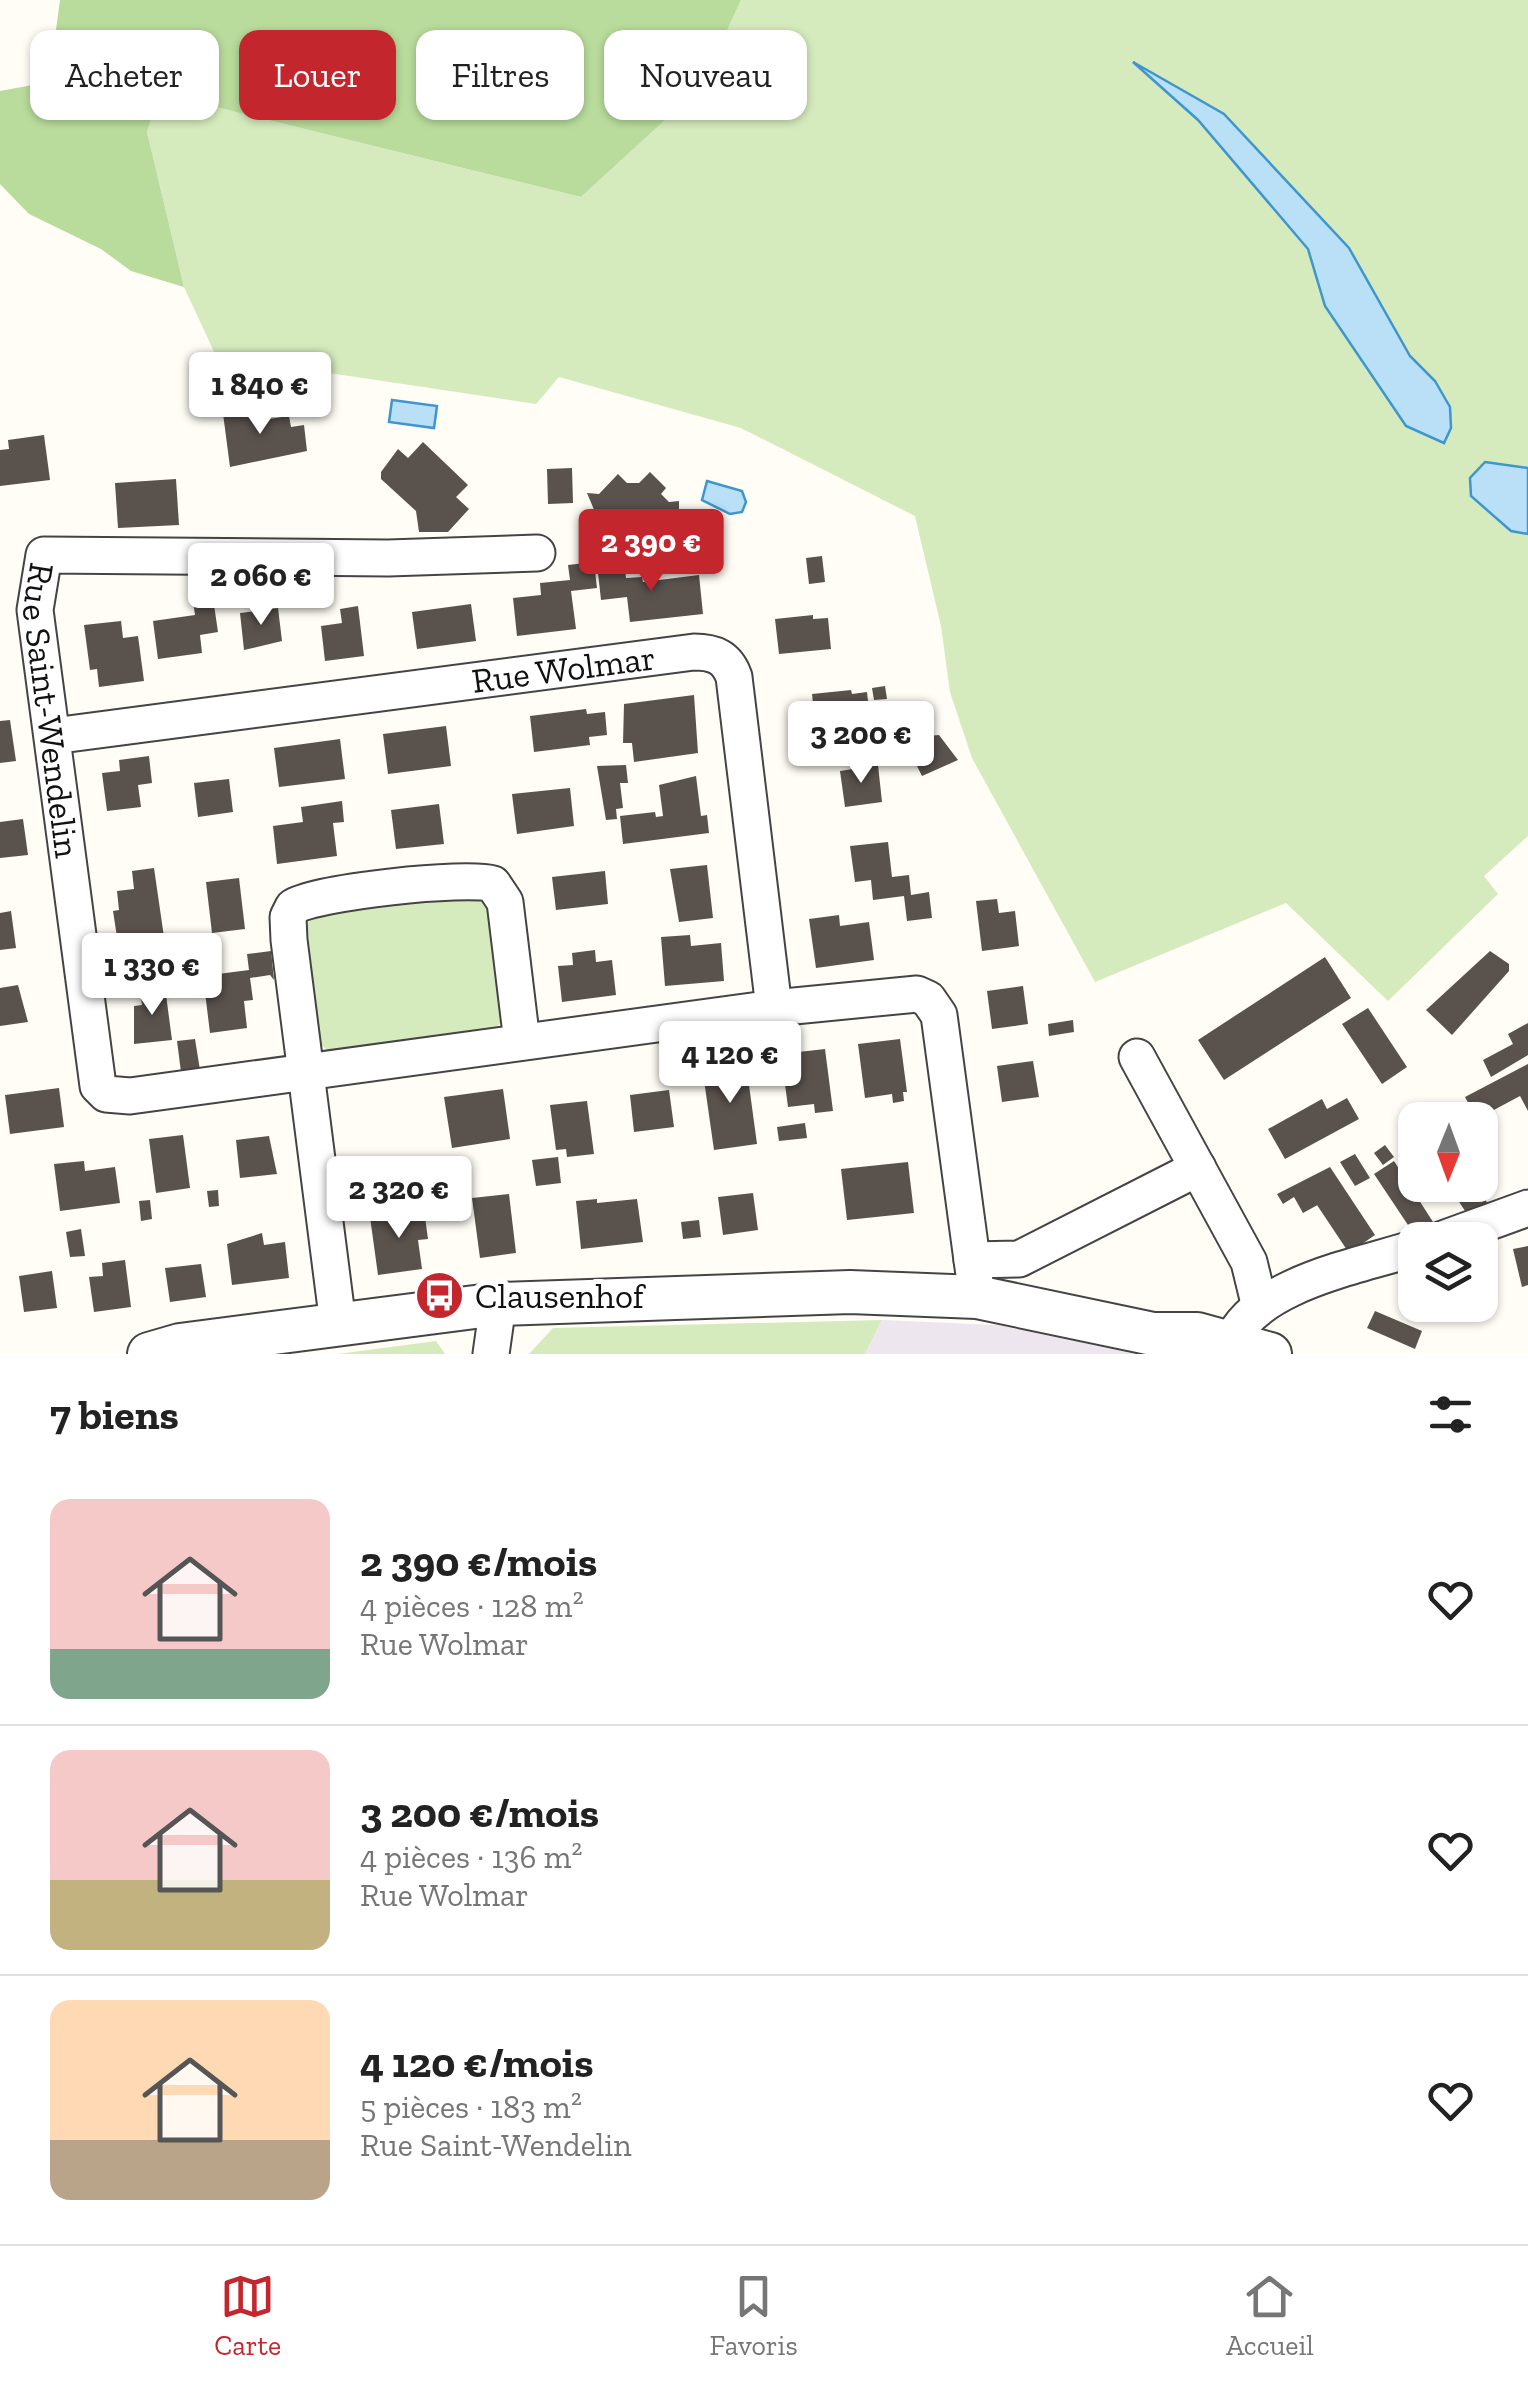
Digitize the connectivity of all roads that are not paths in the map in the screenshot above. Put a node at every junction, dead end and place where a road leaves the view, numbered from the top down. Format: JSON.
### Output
{"nodes":[{"id":1,"x":538,"y":553,"type":"dead end"},
{"id":2,"x":53,"y":736,"type":"junction"},
{"id":3,"x":774,"y":1008,"type":"junction"},
{"id":4,"x":522,"y":1042,"type":"junction"},
{"id":5,"x":1138,"y":1058,"type":"dead end"},
{"id":6,"x":306,"y":1074,"type":"junction"},
{"id":7,"x":1198,"y":1168,"type":"junction"},
{"id":8,"x":1528,"y":1208,"type":"edge"},
{"id":9,"x":1490,"y":1222,"type":"edge"},
{"id":10,"x":1398,"y":1254,"type":"edge"},
{"id":11,"x":974,"y":1278,"type":"junction"},
{"id":12,"x":1259,"y":1303,"type":"junction"},
{"id":13,"x":498,"y":1304,"type":"junction"},
{"id":14,"x":338,"y":1324,"type":"junction"},
{"id":15,"x":1232,"y":1344,"type":"edge"},
{"id":16,"x":149,"y":1354,"type":"edge"},
{"id":17,"x":491,"y":1354,"type":"edge"}],
"edges":[{"from":1,"to":2,"type":"street","name":"Rue Saint-Wendelin"},
{"from":2,"to":3,"type":"street","name":"Rue Wolmar"},
{"from":2,"to":6,"type":"street","name":"Rue Saint-Wendelin"},
{"from":3,"to":4,"type":"street","name":"Rue Saint-Wendelin"},
{"from":3,"to":11,"type":"street","name":"Rue Saint-Wendelin"},
{"from":4,"to":6,"type":"street","name":"Rue Saint-Wendelin"},
{"from":4,"to":6,"type":"street"},
{"from":5,"to":7,"type":"street"},
{"from":6,"to":14,"type":"street"},
{"from":7,"to":11,"type":"street"},
{"from":7,"to":12,"type":"street"},
{"from":8,"to":9,"type":"street"},
{"from":10,"to":12,"type":"street"},
{"from":11,"to":13,"type":"street"},
{"from":11,"to":15,"type":"street"},
{"from":12,"to":15,"type":"street"},
{"from":13,"to":14,"type":"street"},
{"from":13,"to":17,"type":"street"},
{"from":14,"to":16,"type":"street"}]}
